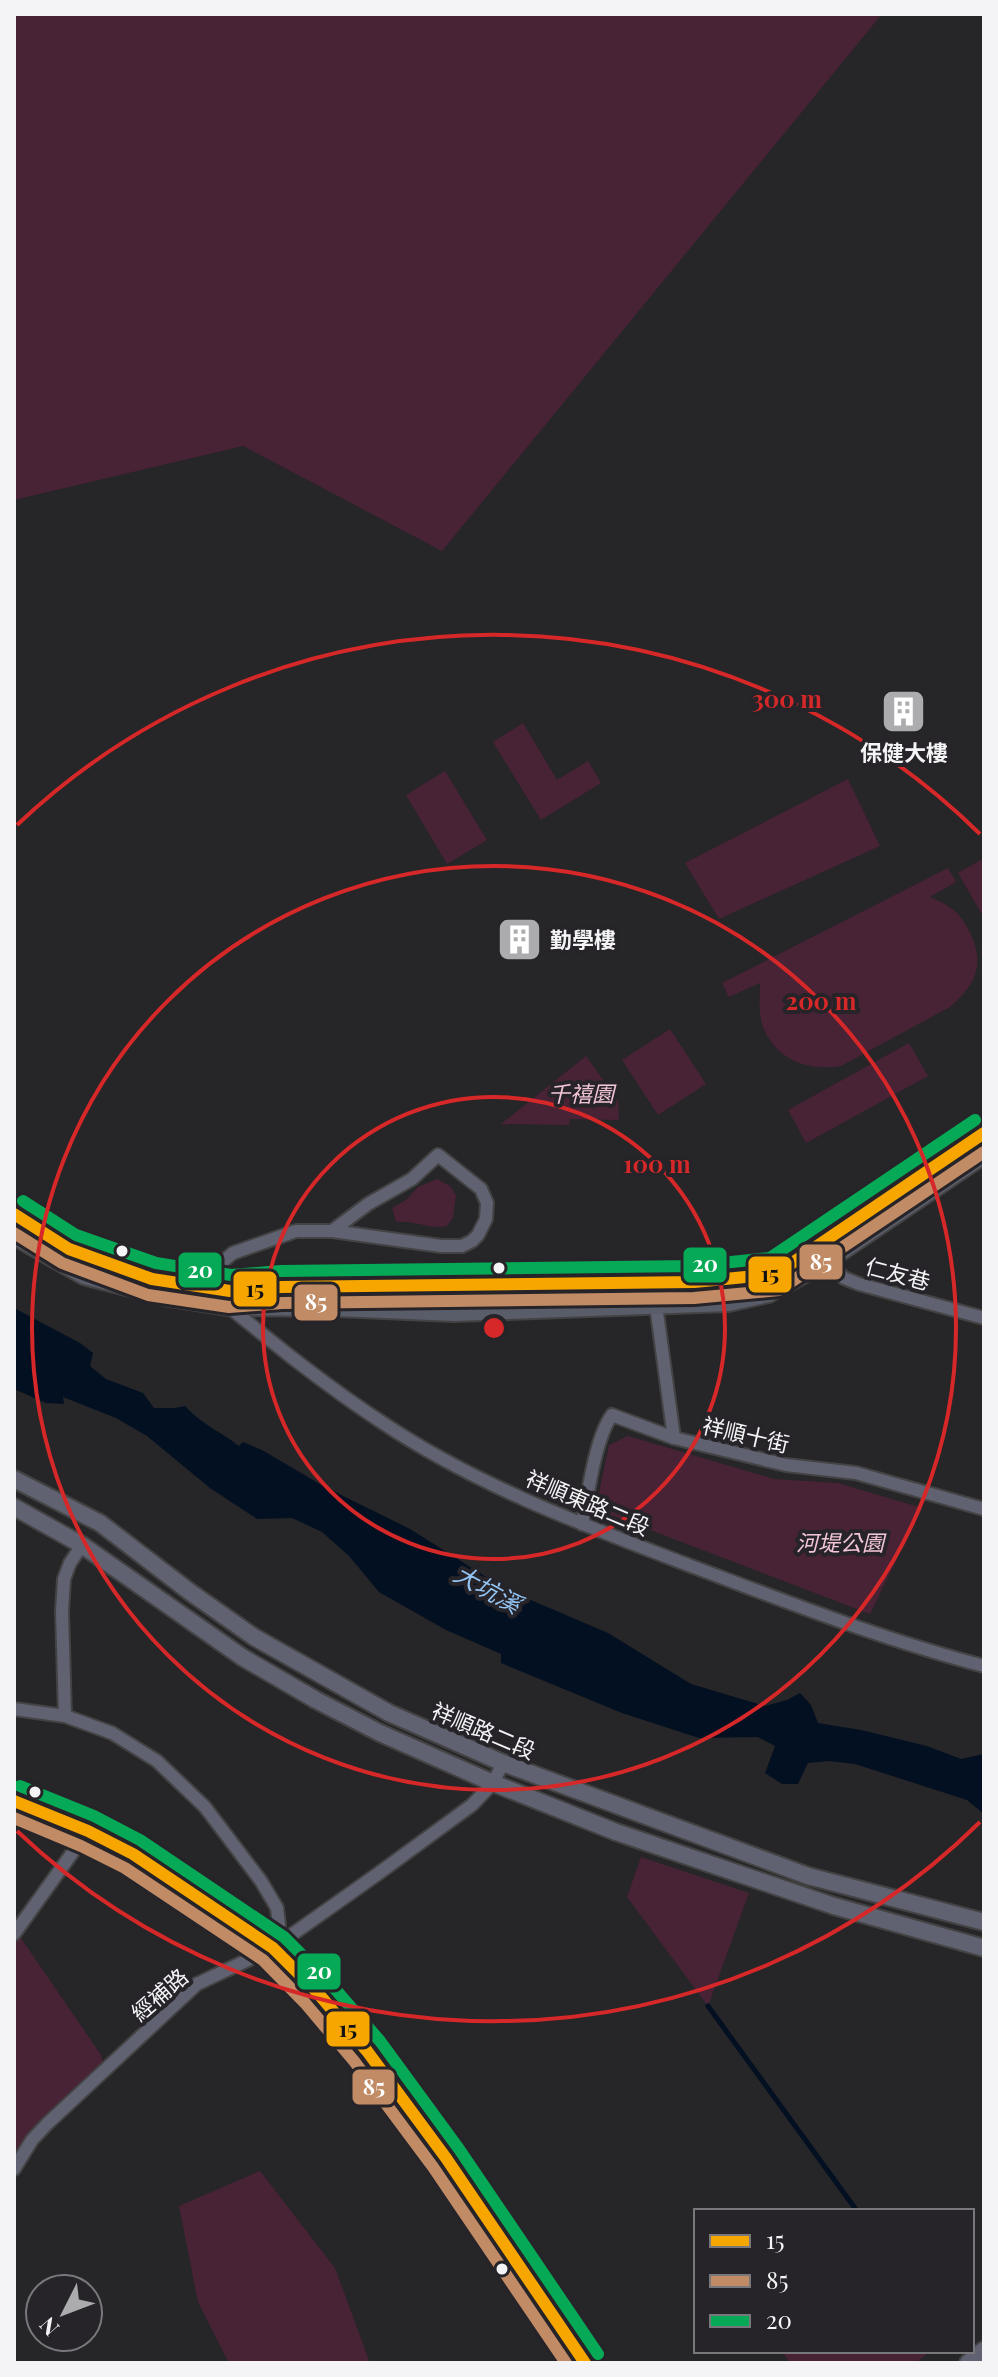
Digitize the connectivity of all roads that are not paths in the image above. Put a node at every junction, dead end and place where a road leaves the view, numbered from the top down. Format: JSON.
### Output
{"nodes":[{"id":1,"x":984,"y":1133,"type":"edge"},
{"id":2,"x":984,"y":1154,"type":"edge"},
{"id":3,"x":14,"y":1214,"type":"edge"},
{"id":4,"x":332,"y":1231,"type":"junction"},
{"id":5,"x":14,"y":1235,"type":"edge"},
{"id":6,"x":821,"y":1253,"type":"junction"},
{"id":7,"x":194,"y":1294,"type":"junction"},
{"id":8,"x":229,"y":1299,"type":"junction"},
{"id":9,"x":656,"y":1305,"type":"junction"},
{"id":10,"x":984,"y":1318,"type":"edge"},
{"id":11,"x":674,"y":1438,"type":"junction"},
{"id":12,"x":14,"y":1479,"type":"edge"},
{"id":13,"x":14,"y":1507,"type":"edge"},
{"id":14,"x":984,"y":1509,"type":"edge"},
{"id":15,"x":582,"y":1524,"type":"junction"},
{"id":16,"x":82,"y":1545,"type":"junction"},
{"id":17,"x":984,"y":1666,"type":"edge"},
{"id":18,"x":14,"y":1709,"type":"edge"},
{"id":19,"x":65,"y":1716,"type":"junction"},
{"id":20,"x":503,"y":1763,"type":"junction"},
{"id":21,"x":493,"y":1783,"type":"junction"},
{"id":22,"x":14,"y":1801,"type":"edge"},
{"id":23,"x":88,"y":1831,"type":"junction"},
{"id":24,"x":984,"y":1922,"type":"edge"},
{"id":25,"x":14,"y":1934,"type":"edge"},
{"id":26,"x":273,"y":1948,"type":"junction"},
{"id":27,"x":984,"y":1948,"type":"edge"},
{"id":28,"x":14,"y":2169,"type":"edge"},
{"id":29,"x":984,"y":2350,"type":"edge"},
{"id":30,"x":585,"y":2363,"type":"edge"},
{"id":31,"x":968,"y":2363,"type":"edge"}],
"edges":[{"from":1,"to":6,"type":"main road"},
{"from":2,"to":6,"type":"main road"},
{"from":3,"to":7,"type":"main road"},
{"from":4,"to":4,"type":"street"},
{"from":4,"to":7,"type":"street"},
{"from":5,"to":7,"type":"main road"},
{"from":6,"to":8,"type":"main road"},
{"from":6,"to":9,"type":"main road"},
{"from":6,"to":10,"type":"street","name":"仁友巷"},
{"from":7,"to":8,"type":"main road"},
{"from":8,"to":9,"type":"main road"},
{"from":8,"to":15,"type":"street","name":"祥順東路二段"},
{"from":9,"to":11,"type":"street"},
{"from":11,"to":14,"type":"street","name":"祥順十街"},
{"from":11,"to":15,"type":"street","name":"祥順十街"},
{"from":12,"to":20,"type":"street","name":"祥順路二段"},
{"from":13,"to":16,"type":"street","name":"祥順路二段"},
{"from":15,"to":17,"type":"street","name":"祥順東路二段"},
{"from":16,"to":19,"type":"street"},
{"from":16,"to":21,"type":"street","name":"祥順路二段"},
{"from":18,"to":19,"type":"street"},
{"from":19,"to":26,"type":"street"},
{"from":20,"to":21,"type":"street","name":"經補路"},
{"from":20,"to":24,"type":"street","name":"祥順路二段"},
{"from":21,"to":26,"type":"street","name":"經補路"},
{"from":21,"to":27,"type":"street","name":"祥順路二段"},
{"from":22,"to":23,"type":"main road"},
{"from":23,"to":25,"type":"street"},
{"from":23,"to":26,"type":"main road"},
{"from":26,"to":28,"type":"street","name":"經補路"},
{"from":26,"to":30,"type":"main road"},
{"from":29,"to":31,"type":"street"}]}
